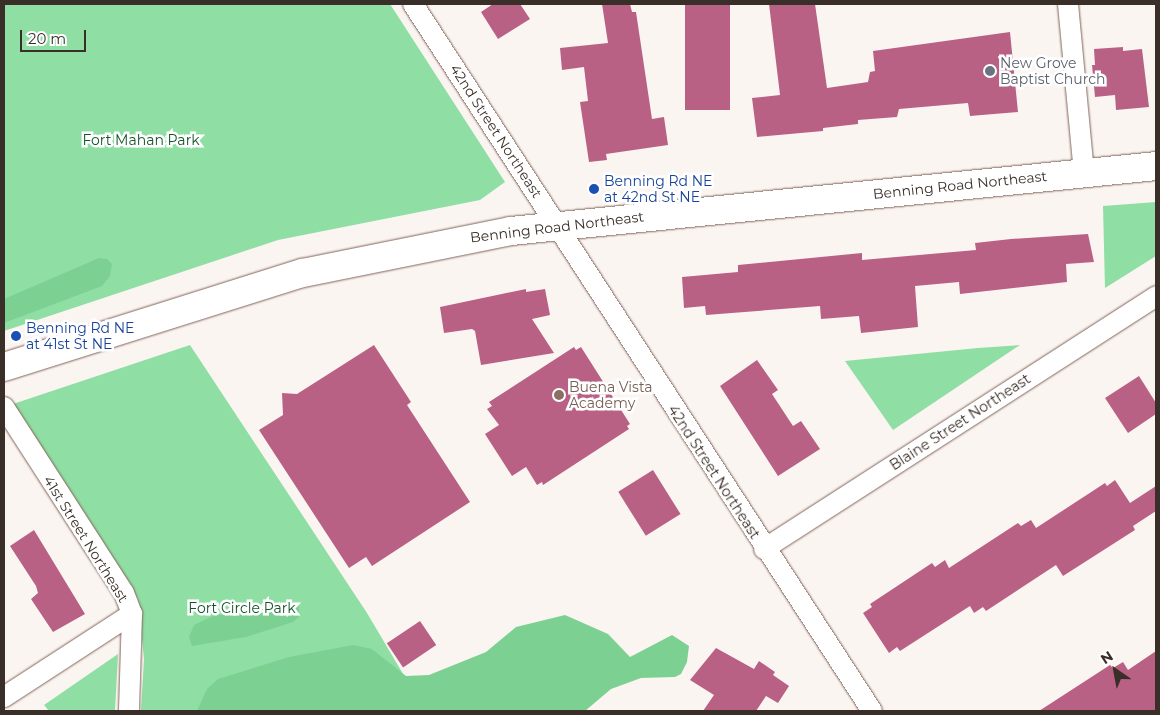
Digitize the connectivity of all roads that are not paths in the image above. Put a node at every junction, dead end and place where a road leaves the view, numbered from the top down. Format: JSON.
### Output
{"nodes":[{"id":1,"x":413,"y":4,"type":"edge"},
{"id":2,"x":1068,"y":4,"type":"edge"},
{"id":3,"x":1156,"y":166,"type":"edge"},
{"id":4,"x":1084,"y":172,"type":"junction"},
{"id":5,"x":557,"y":224,"type":"junction"},
{"id":6,"x":1156,"y":296,"type":"edge"},
{"id":7,"x":4,"y":367,"type":"edge"},
{"id":8,"x":4,"y":407,"type":"edge"},
{"id":9,"x":764,"y":549,"type":"junction"},
{"id":10,"x":132,"y":614,"type":"junction"},
{"id":11,"x":4,"y":697,"type":"edge"},
{"id":12,"x":129,"y":711,"type":"edge"},
{"id":13,"x":872,"y":711,"type":"edge"}],
"edges":[{"from":1,"to":5,"type":"street","name":"42nd Street Northeast"},
{"from":2,"to":4,"type":"street"},
{"from":3,"to":4,"type":"main road","name":"Benning Road Northeast"},
{"from":4,"to":5,"type":"main road","name":"Benning Road Northeast"},
{"from":5,"to":7,"type":"main road","name":"Benning Road Northeast"},
{"from":5,"to":9,"type":"street","name":"42nd Street Northeast"},
{"from":6,"to":9,"type":"street","name":"Blaine Street Northeast"},
{"from":8,"to":10,"type":"street","name":"41st Street Northeast"},
{"from":9,"to":13,"type":"street","name":"42nd Street Northeast"},
{"from":10,"to":11,"type":"street"},
{"from":10,"to":12,"type":"street","name":"41st Street Northeast"}]}
